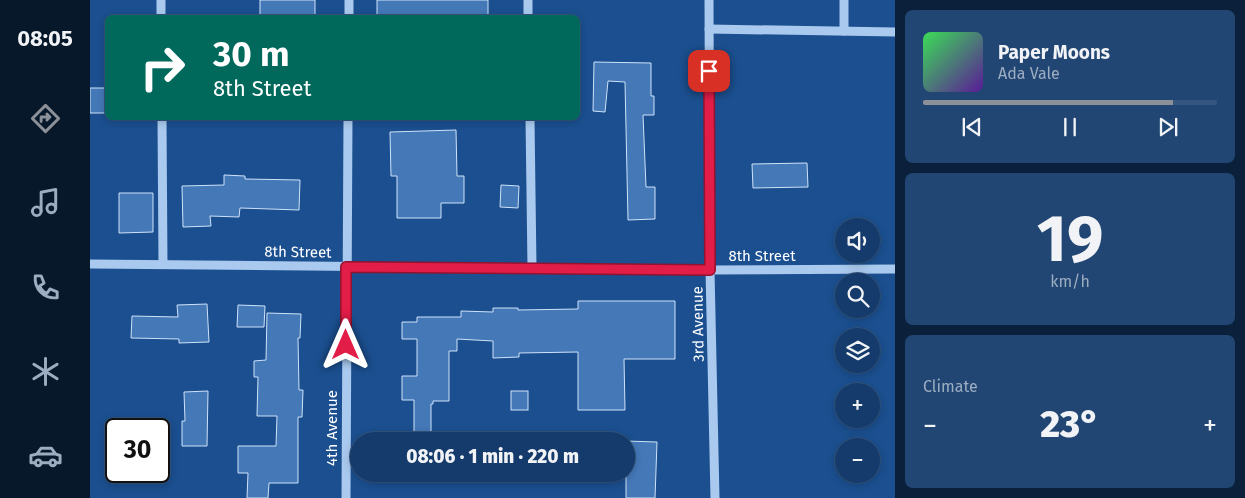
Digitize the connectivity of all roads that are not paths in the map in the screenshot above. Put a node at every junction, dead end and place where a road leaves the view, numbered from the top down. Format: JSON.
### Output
{"nodes":[{"id":1,"x":161,"y":0,"type":"edge"},
{"id":2,"x":350,"y":0,"type":"edge"},
{"id":3,"x":528,"y":0,"type":"edge"},
{"id":4,"x":709,"y":0,"type":"edge"},
{"id":5,"x":844,"y":0,"type":"edge"},
{"id":6,"x":161,"y":15,"type":"edge"},
{"id":7,"x":349,"y":15,"type":"edge"},
{"id":8,"x":528,"y":15,"type":"edge"},
{"id":9,"x":709,"y":29,"type":"junction"},
{"id":10,"x":844,"y":31,"type":"junction"},
{"id":11,"x":895,"y":32,"type":"edge"},
{"id":12,"x":162,"y":120,"type":"edge"},
{"id":13,"x":348,"y":120,"type":"edge"},
{"id":14,"x":530,"y":120,"type":"edge"},
{"id":15,"x":90,"y":264,"type":"edge"},
{"id":16,"x":162,"y":264,"type":"junction"},
{"id":17,"x":346,"y":267,"type":"junction"},
{"id":18,"x":532,"y":268,"type":"junction"},
{"id":19,"x":710,"y":270,"type":"junction"},
{"id":20,"x":895,"y":270,"type":"edge"},
{"id":21,"x":346,"y":498,"type":"edge"},
{"id":22,"x":715,"y":498,"type":"edge"}],
"edges":[{"from":1,"to":6,"type":"street"},
{"from":2,"to":7,"type":"street"},
{"from":3,"to":8,"type":"street"},
{"from":4,"to":9,"type":"street","name":"3rd Avenue"},
{"from":5,"to":10,"type":"street"},
{"from":9,"to":10,"type":"street"},
{"from":9,"to":19,"type":"street","name":"3rd Avenue"},
{"from":10,"to":11,"type":"street"},
{"from":12,"to":16,"type":"street"},
{"from":13,"to":17,"type":"street","name":"4th Avenue"},
{"from":14,"to":18,"type":"street"},
{"from":15,"to":16,"type":"street","name":"8th Street"},
{"from":16,"to":17,"type":"street","name":"8th Street"},
{"from":17,"to":18,"type":"street","name":"8th Street"},
{"from":17,"to":21,"type":"street","name":"4th Avenue"},
{"from":18,"to":19,"type":"street","name":"8th Street"},
{"from":19,"to":20,"type":"street","name":"8th Street"},
{"from":19,"to":22,"type":"street","name":"3rd Avenue"}]}
